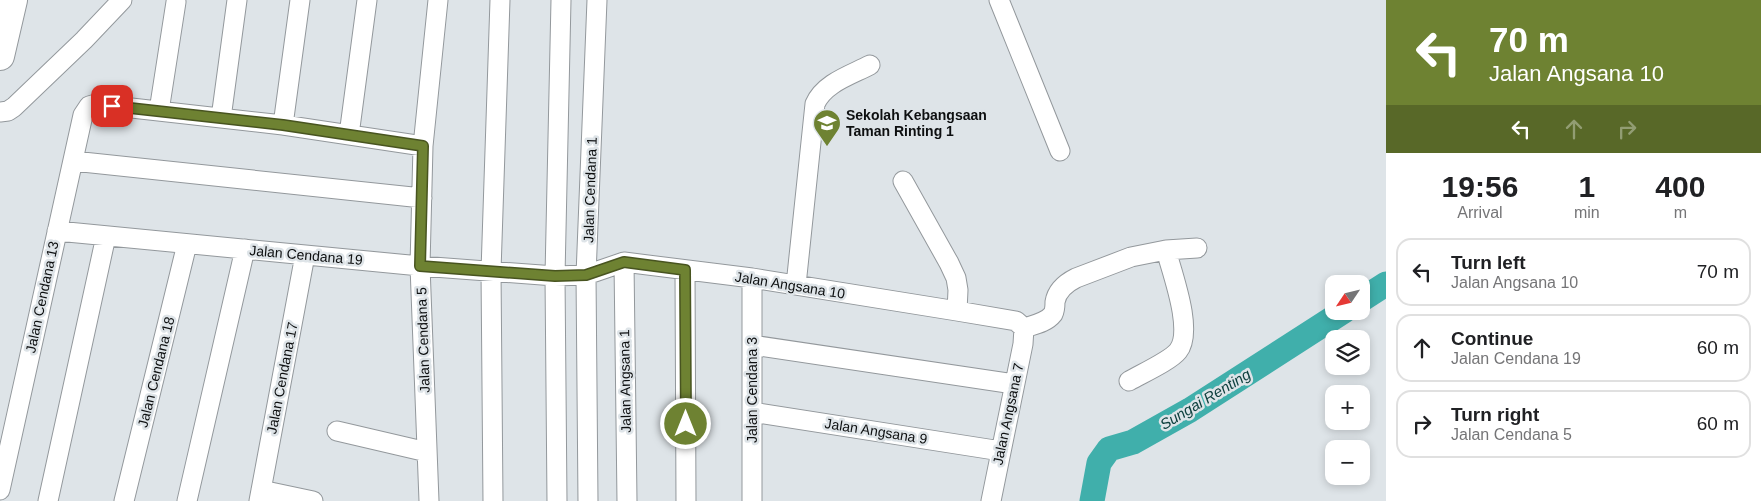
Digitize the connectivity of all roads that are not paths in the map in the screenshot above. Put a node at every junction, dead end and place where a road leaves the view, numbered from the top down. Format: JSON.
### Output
{"nodes":[{"id":1,"x":13,"y":0,"type":"edge"},
{"id":2,"x":122,"y":0,"type":"edge"},
{"id":3,"x":238,"y":0,"type":"edge"},
{"id":4,"x":300,"y":0,"type":"edge"},
{"id":5,"x":367,"y":0,"type":"edge"},
{"id":6,"x":438,"y":0,"type":"edge"},
{"id":7,"x":500,"y":0,"type":"edge"},
{"id":8,"x":562,"y":0,"type":"edge"},
{"id":9,"x":593,"y":0,"type":"edge"},
{"id":10,"x":999,"y":0,"type":"edge"},
{"id":11,"x":176,"y":2,"type":"dead end"},
{"id":12,"x":0,"y":56,"type":"edge"},
{"id":13,"x":870,"y":65,"type":"dead end"},
{"id":14,"x":159,"y":111,"type":"junction"},
{"id":15,"x":0,"y":112,"type":"edge"},
{"id":16,"x":221,"y":118,"type":"junction"},
{"id":17,"x":283,"y":125,"type":"junction"},
{"id":18,"x":349,"y":135,"type":"junction"},
{"id":19,"x":423,"y":146,"type":"junction"},
{"id":20,"x":1060,"y":151,"type":"dead end"},
{"id":21,"x":72,"y":160,"type":"junction"},
{"id":22,"x":904,"y":180,"type":"dead end"},
{"id":23,"x":422,"y":198,"type":"junction"},
{"id":24,"x":57,"y":231,"type":"junction"},
{"id":25,"x":106,"y":236,"type":"junction"},
{"id":26,"x":187,"y":244,"type":"junction"},
{"id":27,"x":1197,"y":248,"type":"dead end"},
{"id":28,"x":245,"y":249,"type":"junction"},
{"id":29,"x":1166,"y":250,"type":"junction"},
{"id":30,"x":305,"y":255,"type":"junction"},
{"id":31,"x":624,"y":262,"type":"junction"},
{"id":32,"x":420,"y":266,"type":"junction"},
{"id":33,"x":685,"y":270,"type":"junction"},
{"id":34,"x":491,"y":271,"type":"junction"},
{"id":35,"x":586,"y":275,"type":"junction"},
{"id":36,"x":555,"y":276,"type":"junction"},
{"id":37,"x":752,"y":278,"type":"junction"},
{"id":38,"x":796,"y":285,"type":"junction"},
{"id":39,"x":957,"y":312,"type":"junction"},
{"id":40,"x":1024,"y":328,"type":"junction"},
{"id":41,"x":752,"y":345,"type":"junction"},
{"id":42,"x":1129,"y":381,"type":"dead end"},
{"id":43,"x":1014,"y":384,"type":"junction"},
{"id":44,"x":752,"y":412,"type":"junction"},
{"id":45,"x":337,"y":431,"type":"dead end"},
{"id":46,"x":1001,"y":450,"type":"junction"},
{"id":47,"x":427,"y":452,"type":"junction"},
{"id":48,"x":0,"y":490,"type":"edge"},
{"id":49,"x":260,"y":496,"type":"edge"},
{"id":50,"x":48,"y":501,"type":"edge"},
{"id":51,"x":124,"y":501,"type":"edge"},
{"id":52,"x":187,"y":501,"type":"edge"},
{"id":53,"x":313,"y":501,"type":"edge"},
{"id":54,"x":429,"y":501,"type":"edge"},
{"id":55,"x":493,"y":501,"type":"edge"},
{"id":56,"x":557,"y":501,"type":"edge"},
{"id":57,"x":588,"y":501,"type":"edge"},
{"id":58,"x":627,"y":501,"type":"edge"},
{"id":59,"x":686,"y":501,"type":"edge"},
{"id":60,"x":752,"y":501,"type":"edge"},
{"id":61,"x":991,"y":501,"type":"edge"}],
"edges":[{"from":1,"to":12,"type":"highway"},
{"from":2,"to":15,"type":"street"},
{"from":3,"to":16,"type":"street"},
{"from":4,"to":17,"type":"street"},
{"from":5,"to":18,"type":"street"},
{"from":6,"to":19,"type":"street","name":"Jalan Cendana 5"},
{"from":7,"to":34,"type":"street"},
{"from":8,"to":36,"type":"street"},
{"from":9,"to":35,"type":"street","name":"Jalan Cendana 1"},
{"from":10,"to":20,"type":"street"},
{"from":11,"to":14,"type":"street"},
{"from":13,"to":38,"type":"street"},
{"from":14,"to":16,"type":"street"},
{"from":14,"to":21,"type":"street","name":"Jalan Cendana 13"},
{"from":16,"to":17,"type":"street"},
{"from":17,"to":18,"type":"street"},
{"from":18,"to":19,"type":"street"},
{"from":19,"to":23,"type":"street","name":"Jalan Cendana 5"},
{"from":21,"to":23,"type":"street"},
{"from":21,"to":24,"type":"street","name":"Jalan Cendana 13"},
{"from":22,"to":39,"type":"street"},
{"from":23,"to":32,"type":"street","name":"Jalan Cendana 5"},
{"from":24,"to":25,"type":"street","name":"Jalan Cendana 19"},
{"from":24,"to":48,"type":"street","name":"Jalan Cendana 13"},
{"from":25,"to":26,"type":"street","name":"Jalan Cendana 19"},
{"from":25,"to":50,"type":"street"},
{"from":26,"to":28,"type":"street","name":"Jalan Cendana 19"},
{"from":26,"to":51,"type":"street","name":"Jalan Cendana 18"},
{"from":27,"to":29,"type":"street"},
{"from":28,"to":30,"type":"street","name":"Jalan Cendana 19"},
{"from":28,"to":52,"type":"street"},
{"from":29,"to":40,"type":"street"},
{"from":29,"to":42,"type":"street"},
{"from":30,"to":32,"type":"street","name":"Jalan Cendana 19"},
{"from":30,"to":49,"type":"street","name":"Jalan Cendana 17"},
{"from":31,"to":33,"type":"street","name":"Jalan Angsana 10"},
{"from":31,"to":35,"type":"street","name":"Jalan Angsana 10"},
{"from":31,"to":58,"type":"street","name":"Jalan Angsana 1"},
{"from":32,"to":34,"type":"street","name":"Jalan Cendana 19"},
{"from":32,"to":47,"type":"street","name":"Jalan Cendana 5"},
{"from":33,"to":37,"type":"street","name":"Jalan Angsana 10"},
{"from":33,"to":59,"type":"street"},
{"from":34,"to":36,"type":"street","name":"Jalan Cendana 19"},
{"from":34,"to":55,"type":"street"},
{"from":35,"to":36,"type":"street","name":"Jalan Angsana 10"},
{"from":35,"to":57,"type":"street","name":"Jalan Cendana 1"},
{"from":36,"to":56,"type":"street"},
{"from":37,"to":38,"type":"street","name":"Jalan Angsana 10"},
{"from":37,"to":41,"type":"street","name":"Jalan Cendana 3"},
{"from":38,"to":39,"type":"street","name":"Jalan Angsana 10"},
{"from":39,"to":40,"type":"street","name":"Jalan Angsana 10"},
{"from":40,"to":43,"type":"street","name":"Jalan Angsana 7"},
{"from":41,"to":43,"type":"street"},
{"from":41,"to":44,"type":"street","name":"Jalan Cendana 3"},
{"from":43,"to":46,"type":"street","name":"Jalan Angsana 7"},
{"from":44,"to":46,"type":"street","name":"Jalan Angsana 9"},
{"from":44,"to":60,"type":"street","name":"Jalan Cendana 3"},
{"from":45,"to":47,"type":"street"},
{"from":46,"to":61,"type":"street","name":"Jalan Angsana 7"},
{"from":47,"to":54,"type":"street","name":"Jalan Cendana 5"},
{"from":49,"to":53,"type":"street"}]}
